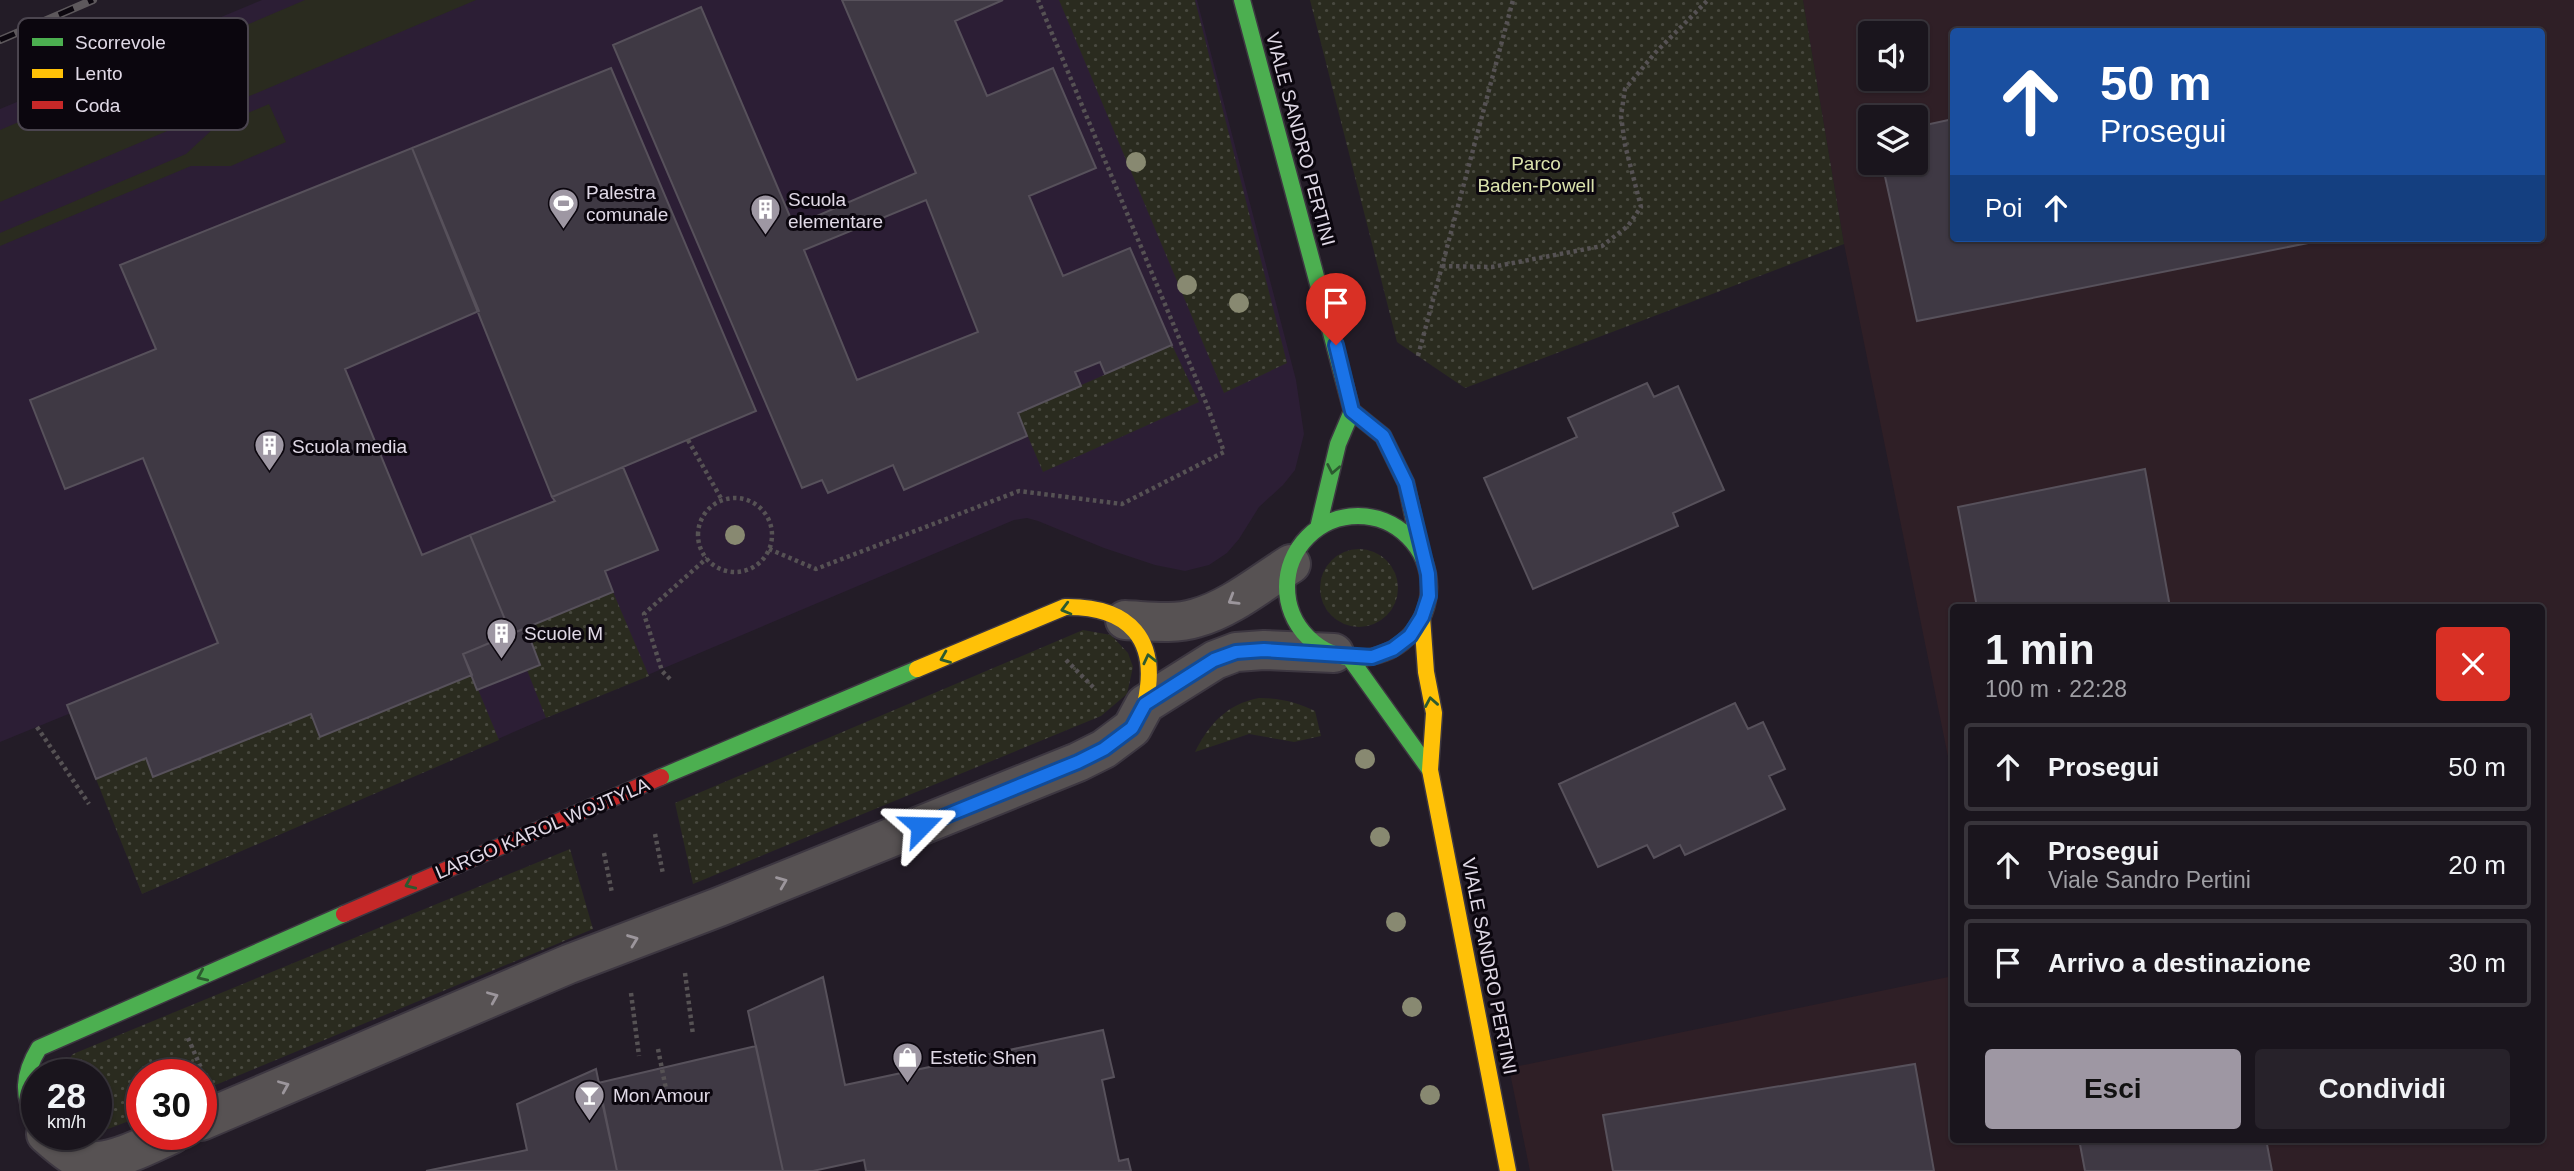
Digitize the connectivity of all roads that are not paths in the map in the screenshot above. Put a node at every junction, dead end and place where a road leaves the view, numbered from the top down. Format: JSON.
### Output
{"nodes":[{"id":1,"x":1242,"y":0,"type":"edge"},
{"id":2,"x":1352,"y":411,"type":"junction"},
{"id":3,"x":1318,"y":528,"type":"junction"},
{"id":4,"x":1421,"y":553,"type":"junction"},
{"id":5,"x":1291,"y":564,"type":"junction"},
{"id":6,"x":1422,"y":617,"type":"junction"},
{"id":7,"x":1125,"y":620,"type":"junction"},
{"id":8,"x":1341,"y":655,"type":"junction"},
{"id":9,"x":1145,"y":704,"type":"junction"},
{"id":10,"x":1430,"y":770,"type":"junction"},
{"id":11,"x":11,"y":1085,"type":"edge"},
{"id":12,"x":21,"y":1100,"type":"edge"},
{"id":13,"x":217,"y":1114,"type":"edge"},
{"id":14,"x":67,"y":1150,"type":"edge"},
{"id":15,"x":134,"y":1150,"type":"edge"},
{"id":16,"x":1508,"y":1171,"type":"edge"}],
"edges":[{"from":1,"to":2,"type":"street","name":"VIALE SANDRO PERTINI"},
{"from":2,"to":3,"type":"street","one_way":true},
{"from":2,"to":4,"type":"street"},
{"from":3,"to":4,"type":"street"},
{"from":3,"to":5,"type":"street"},
{"from":4,"to":6,"type":"street"},
{"from":5,"to":7,"type":"street","name":"LARGO KAROL WOJTYLA","one_way":true},
{"from":5,"to":8,"type":"street"},
{"from":6,"to":8,"type":"street"},
{"from":10,"to":6,"type":"street","name":"VIALE SANDRO PERTINI","one_way":true},
{"from":9,"to":7,"type":"street","one_way":true},
{"from":7,"to":11,"type":"street","name":"LARGO KAROL WOJTYLA","one_way":true},
{"from":8,"to":9,"type":"street"},
{"from":8,"to":10,"type":"street","name":"VIALE SANDRO PERTINI"},
{"from":13,"to":9,"type":"street","one_way":true},
{"from":10,"to":16,"type":"street","name":"VIALE SANDRO PERTINI"},
{"from":11,"to":12,"type":"street","name":"LARGO KAROL WOJTYLA"},
{"from":14,"to":15,"type":"street"}]}
